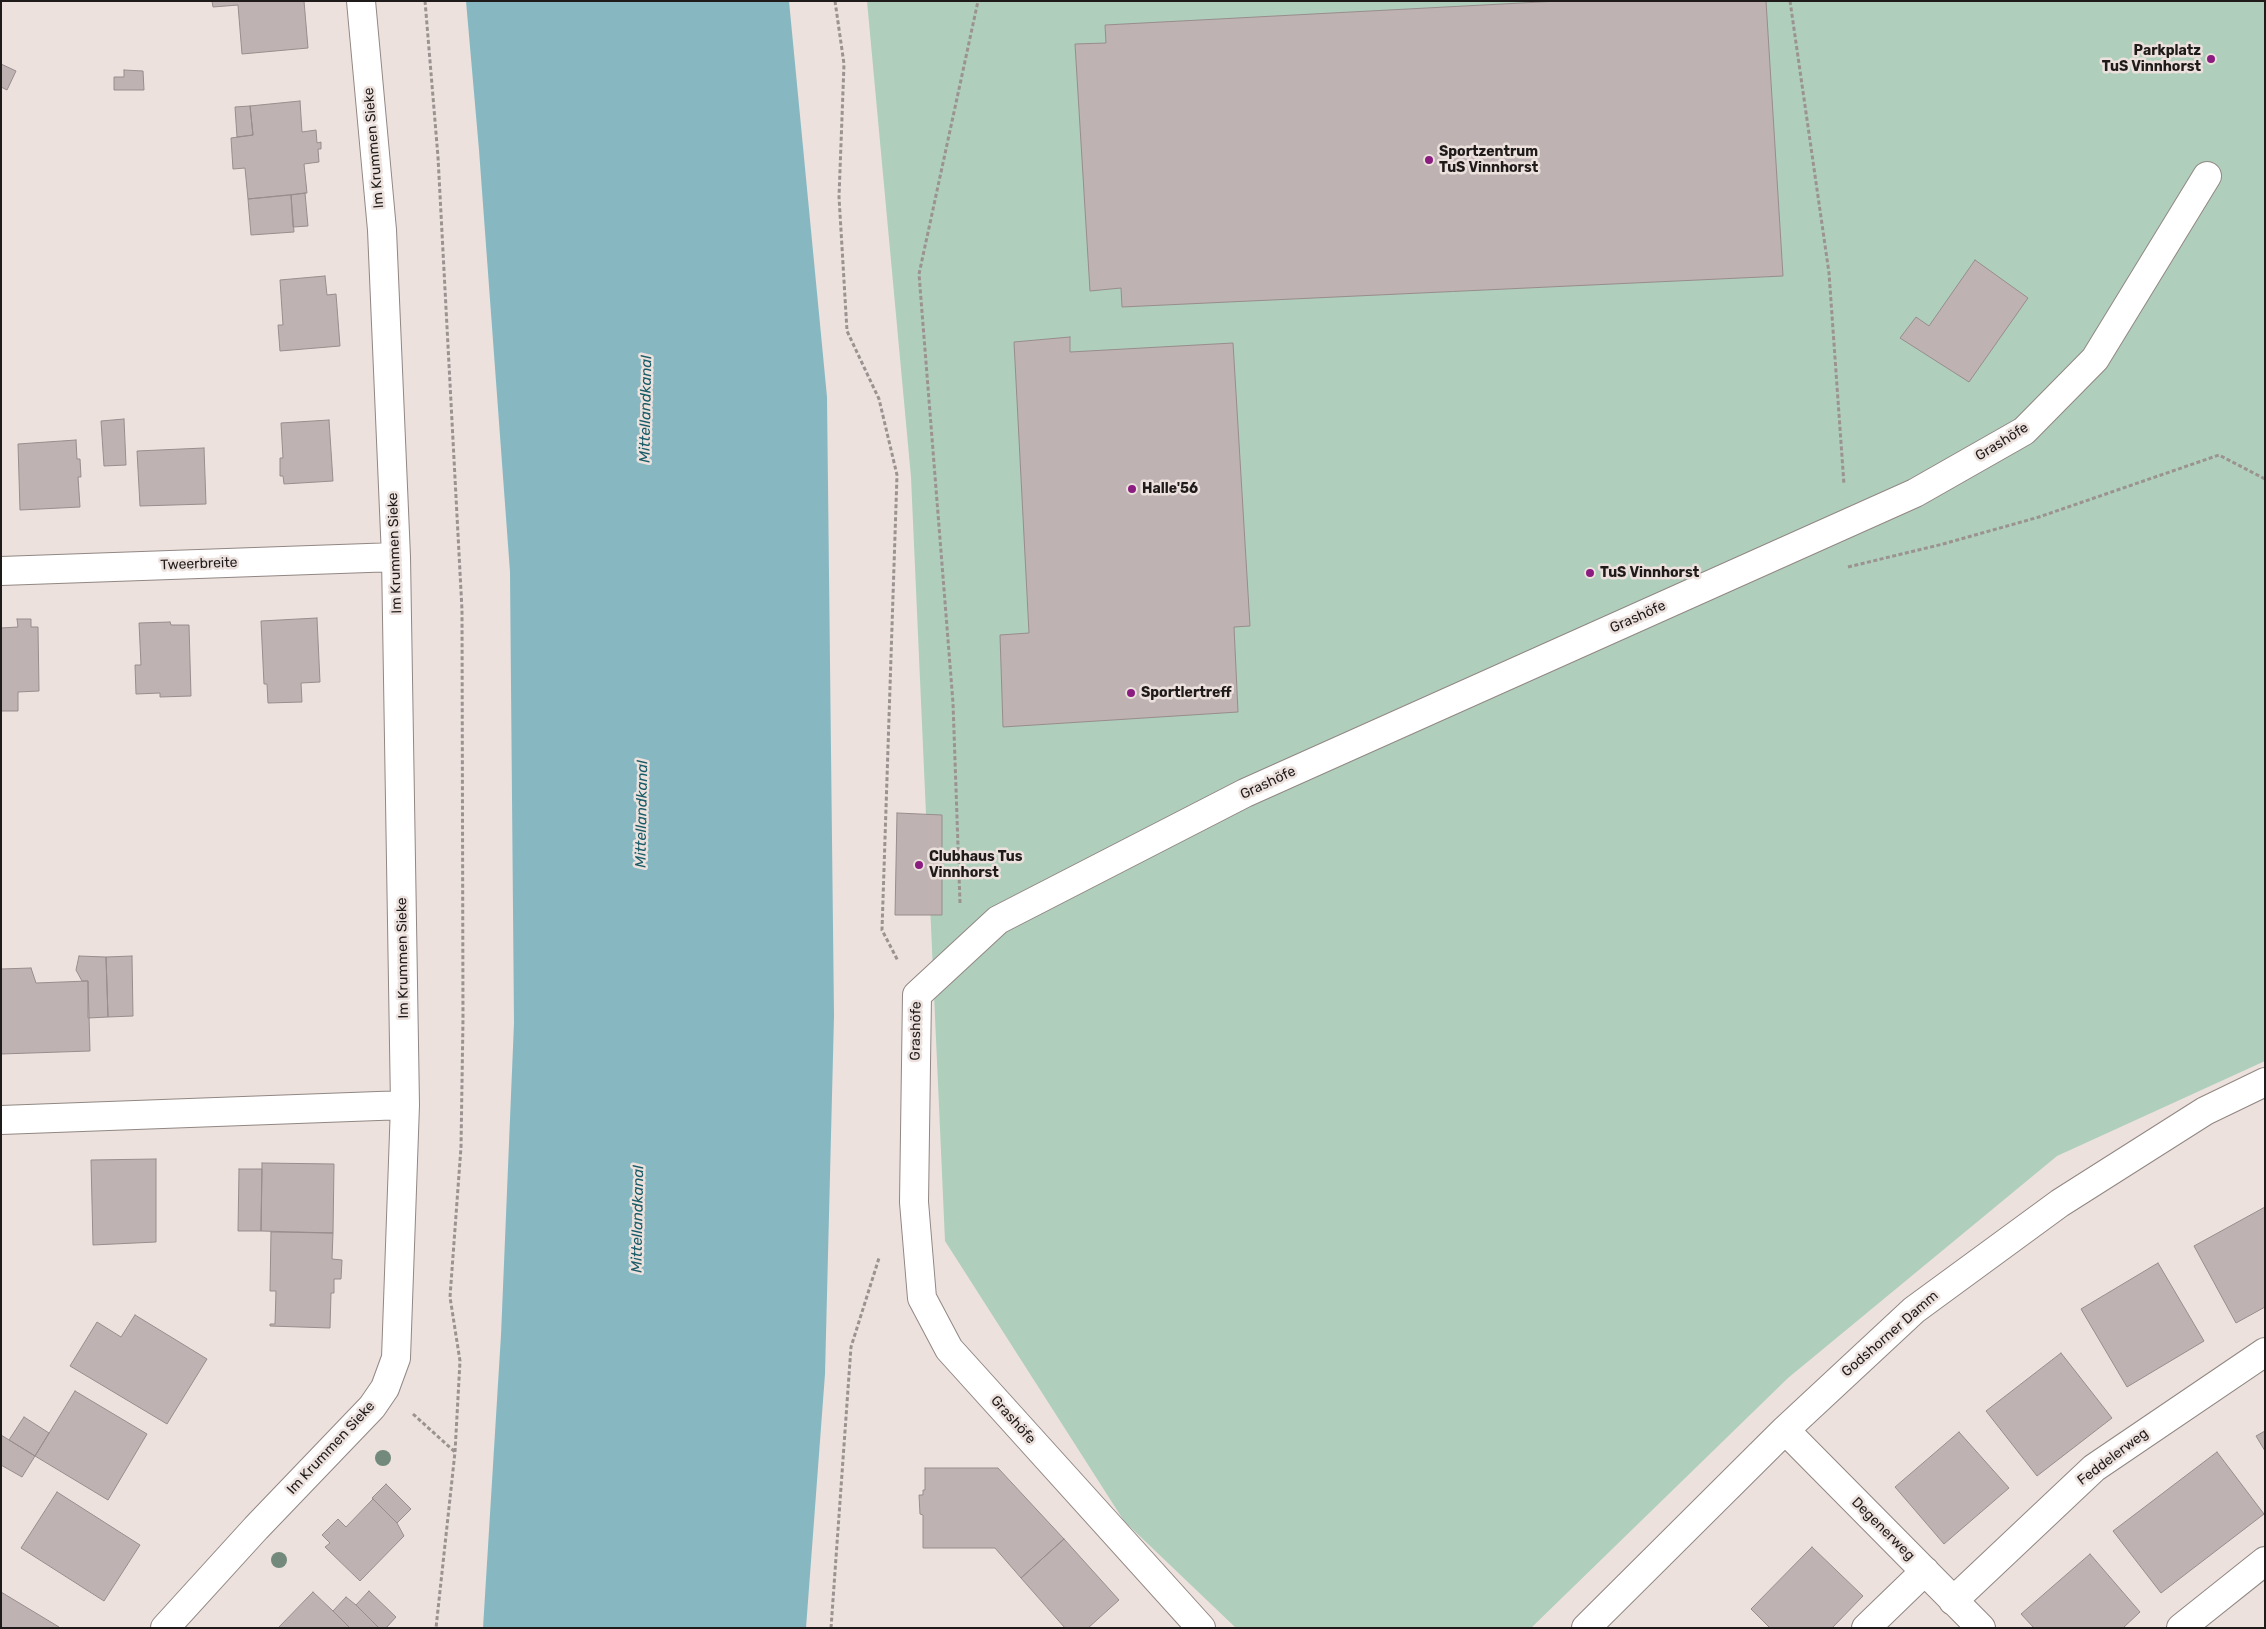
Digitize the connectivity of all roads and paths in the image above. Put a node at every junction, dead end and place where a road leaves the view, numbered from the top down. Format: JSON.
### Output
{"nodes":[{"id":1,"x":361,"y":1,"type":"edge"},
{"id":2,"x":425,"y":1,"type":"edge"},
{"id":3,"x":835,"y":1,"type":"edge"},
{"id":4,"x":978,"y":1,"type":"edge"},
{"id":5,"x":1790,"y":1,"type":"edge"},
{"id":6,"x":2207,"y":176,"type":"dead end"},
{"id":7,"x":2265,"y":479,"type":"edge"},
{"id":8,"x":1846,"y":524,"type":"junction"},
{"id":9,"x":396,"y":558,"type":"junction"},
{"id":10,"x":1847,"y":567,"type":"dead end"},
{"id":11,"x":1,"y":571,"type":"edge"},
{"id":12,"x":961,"y":953,"type":"junction"},
{"id":13,"x":917,"y":995,"type":"junction"},
{"id":14,"x":2265,"y":1082,"type":"edge"},
{"id":15,"x":405,"y":1105,"type":"junction"},
{"id":16,"x":1,"y":1120,"type":"edge"},
{"id":17,"x":881,"y":1253,"type":"dead end"},
{"id":18,"x":2265,"y":1352,"type":"edge"},
{"id":19,"x":385,"y":1388,"type":"junction"},
{"id":20,"x":1785,"y":1430,"type":"junction"},
{"id":21,"x":455,"y":1452,"type":"junction"},
{"id":22,"x":2265,"y":1561,"type":"edge"},
{"id":23,"x":1925,"y":1571,"type":"junction"},
{"id":24,"x":1953,"y":1600,"type":"junction"},
{"id":25,"x":165,"y":1628,"type":"edge"},
{"id":26,"x":436,"y":1628,"type":"edge"},
{"id":27,"x":831,"y":1628,"type":"edge"},
{"id":28,"x":1201,"y":1628,"type":"edge"},
{"id":29,"x":1586,"y":1628,"type":"edge"},
{"id":30,"x":1866,"y":1628,"type":"edge"},
{"id":31,"x":1981,"y":1628,"type":"edge"},
{"id":32,"x":2181,"y":1628,"type":"edge"}],
"edges":[{"from":1,"to":9,"type":"street","name":"Im Krummen Sieke"},
{"from":2,"to":21,"type":"path"},
{"from":3,"to":13,"type":"path"},
{"from":4,"to":12,"type":"path"},
{"from":5,"to":8,"type":"path"},
{"from":6,"to":8,"type":"street","name":"Grashöfe"},
{"from":7,"to":10,"type":"path"},
{"from":8,"to":12,"type":"street","name":"Grashöfe"},
{"from":9,"to":11,"type":"street","name":"Tweerbreite"},
{"from":9,"to":15,"type":"street","name":"Im Krummen Sieke"},
{"from":12,"to":13,"type":"street","name":"Grashöfe"},
{"from":13,"to":28,"type":"street","name":"Grashöfe"},
{"from":14,"to":20,"type":"street","name":"Godshorner Damm"},
{"from":15,"to":16,"type":"street"},
{"from":15,"to":19,"type":"street","name":"Im Krummen Sieke"},
{"from":17,"to":27,"type":"path"},
{"from":18,"to":24,"type":"street","name":"Feddelerweg"},
{"from":19,"to":21,"type":"path"},
{"from":19,"to":25,"type":"street","name":"Im Krummen Sieke"},
{"from":20,"to":23,"type":"street","name":"Degenerweg"},
{"from":20,"to":29,"type":"street","name":"Godshorner Damm"},
{"from":21,"to":26,"type":"path"},
{"from":22,"to":32,"type":"street"},
{"from":23,"to":24,"type":"street","name":"Degenerweg"},
{"from":23,"to":30,"type":"street"},
{"from":24,"to":31,"type":"street","name":"Degenerweg"}]}
